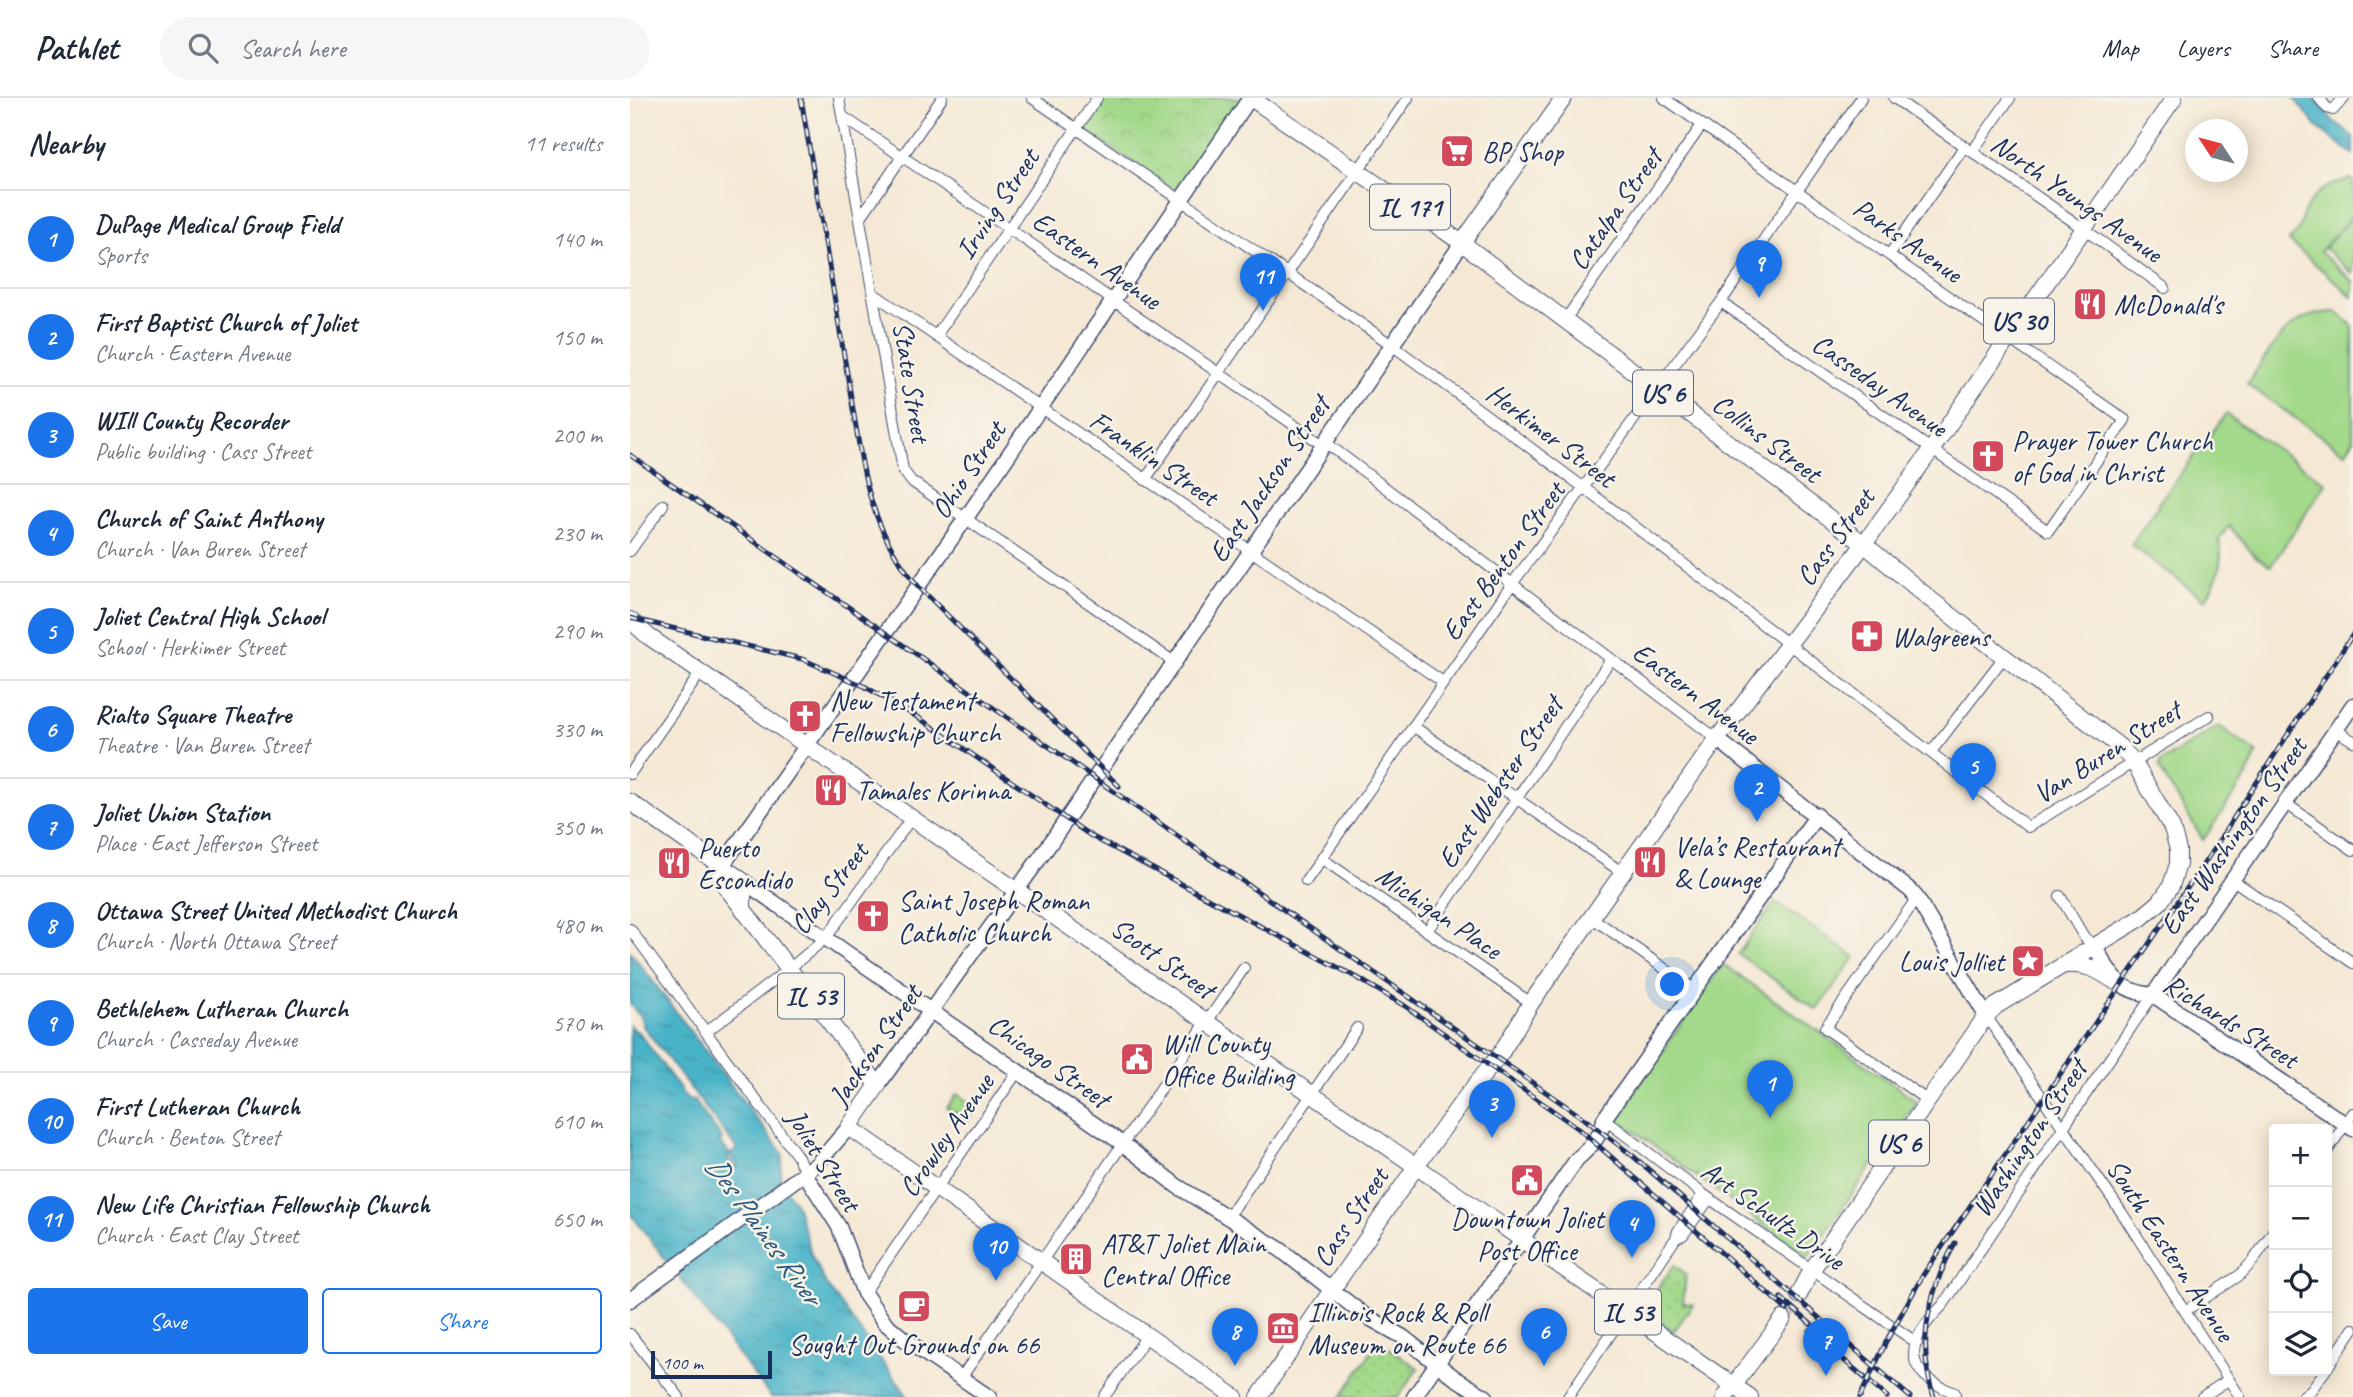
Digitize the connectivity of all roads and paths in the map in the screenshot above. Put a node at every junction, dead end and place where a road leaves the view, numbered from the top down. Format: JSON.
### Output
{"nodes":[{"id":1,"x":839,"y":98,"type":"edge"},
{"id":2,"x":942,"y":98,"type":"edge"},
{"id":3,"x":1032,"y":98,"type":"edge"},
{"id":4,"x":1097,"y":98,"type":"edge"},
{"id":5,"x":1250,"y":98,"type":"edge"},
{"id":6,"x":1408,"y":98,"type":"edge"},
{"id":7,"x":1564,"y":98,"type":"edge"},
{"id":8,"x":1664,"y":98,"type":"edge"},
{"id":9,"x":1861,"y":98,"type":"edge"},
{"id":10,"x":1894,"y":98,"type":"edge"},
{"id":11,"x":2010,"y":98,"type":"edge"},
{"id":12,"x":2174,"y":98,"type":"edge"},
{"id":13,"x":2319,"y":98,"type":"edge"},
{"id":14,"x":2344,"y":98,"type":"edge"},
{"id":15,"x":842,"y":117,"type":"junction"},
{"id":16,"x":1702,"y":125,"type":"junction"},
{"id":17,"x":1076,"y":128,"type":"junction"},
{"id":18,"x":1968,"y":149,"type":"junction"},
{"id":19,"x":902,"y":156,"type":"junction"},
{"id":20,"x":1357,"y":171,"type":"junction"},
{"id":21,"x":1797,"y":191,"type":"junction"},
{"id":22,"x":1181,"y":201,"type":"junction"},
{"id":23,"x":860,"y":218,"type":"junction"},
{"id":24,"x":1008,"y":228,"type":"junction"},
{"id":25,"x":2084,"y":229,"type":"junction"},
{"id":26,"x":1462,"y":243,"type":"junction"},
{"id":27,"x":1889,"y":255,"type":"junction"},
{"id":28,"x":1287,"y":273,"type":"junction"},
{"id":29,"x":2165,"y":288,"type":"dead end"},
{"id":30,"x":874,"y":294,"type":"junction"},
{"id":31,"x":1113,"y":302,"type":"junction"},
{"id":32,"x":1721,"y":302,"type":"junction"},
{"id":33,"x":1565,"y":320,"type":"junction"},
{"id":34,"x":936,"y":336,"type":"junction"},
{"id":35,"x":2008,"y":338,"type":"junction"},
{"id":36,"x":1392,"y":345,"type":"junction"},
{"id":37,"x":1218,"y":373,"type":"junction"},
{"id":38,"x":1657,"y":388,"type":"junction"},
{"id":39,"x":1040,"y":408,"type":"junction"},
{"id":40,"x":1324,"y":444,"type":"junction"},
{"id":41,"x":1932,"y":449,"type":"junction"},
{"id":42,"x":1145,"y":480,"type":"junction"},
{"id":43,"x":1583,"y":487,"type":"junction"},
{"id":44,"x":663,"y":505,"type":"dead end"},
{"id":45,"x":966,"y":518,"type":"junction"},
{"id":46,"x":2048,"y":531,"type":"joint"},
{"id":47,"x":1864,"y":544,"type":"junction"},
{"id":48,"x":630,"y":551,"type":"edge"},
{"id":49,"x":1250,"y":552,"type":"junction"},
{"id":50,"x":1512,"y":584,"type":"junction"},
{"id":51,"x":630,"y":620,"type":"edge"},
{"id":52,"x":630,"y":628,"type":"edge"},
{"id":53,"x":648,"y":636,"type":"junction"},
{"id":54,"x":1787,"y":645,"type":"junction"},
{"id":55,"x":2004,"y":657,"type":"junction"},
{"id":56,"x":1611,"y":659,"type":"junction"},
{"id":57,"x":1174,"y":662,"type":"junction"},
{"id":58,"x":701,"y":672,"type":"junction"},
{"id":59,"x":1443,"y":682,"type":"junction"},
{"id":60,"x":2353,"y":705,"type":"edge"},
{"id":61,"x":2209,"y":716,"type":"dead end"},
{"id":62,"x":1413,"y":726,"type":"junction"},
{"id":63,"x":2336,"y":730,"type":"junction"},
{"id":64,"x":1717,"y":739,"type":"junction"},
{"id":65,"x":2353,"y":741,"type":"edge"},
{"id":66,"x":807,"y":745,"type":"junction"},
{"id":67,"x":1931,"y":752,"type":"junction"},
{"id":68,"x":2133,"y":761,"type":"junction"},
{"id":69,"x":630,"y":774,"type":"edge"},
{"id":70,"x":1517,"y":798,"type":"junction"},
{"id":71,"x":630,"y":802,"type":"edge"},
{"id":72,"x":2285,"y":803,"type":"junction"},
{"id":73,"x":1817,"y":815,"type":"junction"},
{"id":74,"x":912,"y":817,"type":"junction"},
{"id":75,"x":2028,"y":827,"type":"joint"},
{"id":76,"x":2353,"y":850,"type":"edge"},
{"id":77,"x":1321,"y":858,"type":"junction"},
{"id":78,"x":722,"y":866,"type":"junction"},
{"id":79,"x":1623,"y":873,"type":"junction"},
{"id":80,"x":2233,"y":880,"type":"junction"},
{"id":81,"x":743,"y":881,"type":"junction"},
{"id":82,"x":1306,"y":881,"type":"dead end"},
{"id":83,"x":1017,"y":889,"type":"junction"},
{"id":84,"x":2060,"y":896,"type":"dead end"},
{"id":85,"x":1917,"y":898,"type":"junction"},
{"id":86,"x":743,"y":907,"type":"junction"},
{"id":87,"x":1591,"y":918,"type":"junction"},
{"id":88,"x":630,"y":929,"type":"edge"},
{"id":89,"x":1427,"y":931,"type":"junction"},
{"id":90,"x":826,"y":938,"type":"junction"},
{"id":91,"x":2095,"y":947,"type":"junction"},
{"id":92,"x":2353,"y":963,"type":"edge"},
{"id":93,"x":2064,"y":965,"type":"junction"},
{"id":94,"x":790,"y":968,"type":"junction"},
{"id":95,"x":1244,"y":968,"type":"dead end"},
{"id":96,"x":2116,"y":982,"type":"junction"},
{"id":97,"x":1695,"y":990,"type":"junction"},
{"id":98,"x":2152,"y":995,"type":"junction"},
{"id":99,"x":1531,"y":1003,"type":"junction"},
{"id":100,"x":930,"y":1011,"type":"junction"},
{"id":101,"x":1986,"y":1016,"type":"junction"},
{"id":102,"x":1208,"y":1020,"type":"junction"},
{"id":103,"x":1357,"y":1028,"type":"dead end"},
{"id":104,"x":707,"y":1031,"type":"junction"},
{"id":105,"x":1018,"y":1072,"type":"junction"},
{"id":106,"x":878,"y":1085,"type":"junction"},
{"id":107,"x":1313,"y":1093,"type":"junction"},
{"id":108,"x":1928,"y":1101,"type":"junction"},
{"id":109,"x":1604,"y":1119,"type":"junction"},
{"id":110,"x":2350,"y":1122,"type":"edge"},
{"id":111,"x":849,"y":1127,"type":"junction"},
{"id":112,"x":2064,"y":1128,"type":"junction"},
{"id":113,"x":1123,"y":1144,"type":"junction"},
{"id":114,"x":2332,"y":1145,"type":"edge"},
{"id":115,"x":1418,"y":1166,"type":"junction"},
{"id":116,"x":805,"y":1174,"type":"junction"},
{"id":117,"x":936,"y":1189,"type":"junction"},
{"id":118,"x":1706,"y":1196,"type":"junction"},
{"id":119,"x":1228,"y":1217,"type":"junction"},
{"id":120,"x":2269,"y":1237,"type":"edge"},
{"id":121,"x":1523,"y":1238,"type":"junction"},
{"id":122,"x":1042,"y":1262,"type":"junction"},
{"id":123,"x":1811,"y":1271,"type":"junction"},
{"id":124,"x":1332,"y":1290,"type":"junction"},
{"id":125,"x":1796,"y":1292,"type":"tunnel mouth"},
{"id":126,"x":864,"y":1293,"type":"junction"},
{"id":127,"x":630,"y":1300,"type":"edge"},
{"id":128,"x":1627,"y":1311,"type":"junction"},
{"id":129,"x":2185,"y":1311,"type":"junction"},
{"id":130,"x":1780,"y":1315,"type":"tunnel mouth"},
{"id":131,"x":2353,"y":1329,"type":"edge"},
{"id":132,"x":630,"y":1334,"type":"edge"},
{"id":133,"x":1147,"y":1336,"type":"junction"},
{"id":134,"x":1917,"y":1343,"type":"junction"},
{"id":135,"x":2332,"y":1360,"type":"edge"},
{"id":136,"x":1438,"y":1362,"type":"junction"},
{"id":137,"x":2321,"y":1376,"type":"edge"},
{"id":138,"x":961,"y":1378,"type":"junction"},
{"id":139,"x":2228,"y":1380,"type":"junction"},
{"id":140,"x":1729,"y":1391,"type":"edge"},
{"id":141,"x":1958,"y":1395,"type":"edge"},
{"id":142,"x":679,"y":1397,"type":"edge"},
{"id":143,"x":989,"y":1397,"type":"edge"},
{"id":144,"x":1104,"y":1397,"type":"edge"},
{"id":145,"x":1235,"y":1397,"type":"edge"},
{"id":146,"x":1259,"y":1397,"type":"edge"},
{"id":147,"x":1414,"y":1397,"type":"edge"},
{"id":148,"x":1486,"y":1397,"type":"edge"},
{"id":149,"x":1568,"y":1397,"type":"edge"},
{"id":150,"x":1750,"y":1397,"type":"edge"},
{"id":151,"x":2203,"y":1397,"type":"edge"},
{"id":152,"x":2240,"y":1397,"type":"edge"},
{"id":153,"x":2302,"y":1397,"type":"edge"}],
"edges":[{"from":1,"to":15,"type":"street","name":"State Street"},
{"from":2,"to":19,"type":"street"},
{"from":3,"to":17,"type":"street","name":"Herkimer Street"},
{"from":4,"to":17,"type":"street","name":"Irving Street"},
{"from":5,"to":20,"type":"main road","name":"Collins Street","number":"IL 171"},
{"from":5,"to":22,"type":"street","name":"Ohio Street"},
{"from":6,"to":20,"type":"street"},
{"from":7,"to":26,"type":"main road","name":"East Jackson Street"},
{"from":8,"to":16,"type":"street","name":"Parks Avenue"},
{"from":9,"to":21,"type":"street","name":"East Benton Street"},
{"from":10,"to":18,"type":"street","name":"North Youngs Avenue"},
{"from":11,"to":18,"type":"street"},
{"from":12,"to":25,"type":"main road","name":"Cass Street","number":"US 30"},
{"from":13,"to":14,"type":"street"},
{"from":15,"to":19,"type":"street","name":"Eastern Avenue"},
{"from":15,"to":23,"type":"street","name":"State Street"},
{"from":16,"to":21,"type":"street","name":"Parks Avenue"},
{"from":16,"to":33,"type":"street","name":"Catalpa Street"},
{"from":17,"to":22,"type":"street","name":"Herkimer Street"},
{"from":17,"to":24,"type":"street","name":"Irving Street"},
{"from":18,"to":25,"type":"street","name":"North Youngs Avenue"},
{"from":18,"to":27,"type":"street"},
{"from":19,"to":23,"type":"street"},
{"from":19,"to":24,"type":"street","name":"Eastern Avenue"},
{"from":20,"to":26,"type":"main road","name":"Collins Street","number":"IL 171"},
{"from":20,"to":28,"type":"street"},
{"from":21,"to":27,"type":"street","name":"Parks Avenue"},
{"from":21,"to":32,"type":"street","name":"East Benton Street"},
{"from":22,"to":28,"type":"street","name":"Herkimer Street"},
{"from":22,"to":31,"type":"street","name":"Ohio Street"},
{"from":23,"to":30,"type":"street","name":"State Street"},
{"from":24,"to":31,"type":"street","name":"Eastern Avenue"},
{"from":24,"to":34,"type":"street","name":"Irving Street"},
{"from":25,"to":29,"type":"street","name":"North Youngs Avenue"},
{"from":25,"to":35,"type":"main road","name":"Cass Street","number":"US 30"},
{"from":26,"to":33,"type":"main road","name":"Collins Street","number":"US 6"},
{"from":26,"to":36,"type":"street","name":"East Jackson Street"},
{"from":27,"to":35,"type":"street","name":"Parks Avenue"},
{"from":28,"to":36,"type":"street","name":"Herkimer Street"},
{"from":28,"to":37,"type":"street"},
{"from":30,"to":34,"type":"street","name":"Franklin Street"},
{"from":30,"to":45,"type":"street","name":"State Street"},
{"from":31,"to":37,"type":"street","name":"Eastern Avenue"},
{"from":31,"to":39,"type":"street","name":"Ohio Street"},
{"from":32,"to":38,"type":"street","name":"East Benton Street"},
{"from":32,"to":41,"type":"street","name":"Casseday Avenue"},
{"from":33,"to":38,"type":"main road","name":"Collins Street","number":"US 6"},
{"from":34,"to":39,"type":"street","name":"Franklin Street"},
{"from":35,"to":41,"type":"main road","name":"Cass Street","number":"US 30"},
{"from":35,"to":46,"type":"street","name":"Parks Avenue"},
{"from":36,"to":40,"type":"street","name":"East Jackson Street"},
{"from":36,"to":43,"type":"street","name":"Herkimer Street"},
{"from":37,"to":40,"type":"street","name":"Eastern Avenue"},
{"from":37,"to":42,"type":"street"},
{"from":38,"to":43,"type":"street","name":"East Benton Street"},
{"from":38,"to":47,"type":"main road","name":"Collins Street","number":"US 6"},
{"from":39,"to":42,"type":"street","name":"Franklin Street"},
{"from":39,"to":45,"type":"street","name":"Ohio Street"},
{"from":40,"to":49,"type":"street","name":"East Jackson Street"},
{"from":40,"to":50,"type":"street","name":"Eastern Avenue"},
{"from":41,"to":46,"type":"street","name":"Casseday Avenue"},
{"from":41,"to":47,"type":"main road","name":"Cass Street","number":"US 30"},
{"from":42,"to":49,"type":"street","name":"Franklin Street"},
{"from":43,"to":50,"type":"street","name":"East Benton Street"},
{"from":43,"to":54,"type":"street","name":"Herkimer Street"},
{"from":44,"to":48,"type":"street"},
{"from":45,"to":57,"type":"street","name":"State Street"},
{"from":45,"to":66,"type":"street","name":"Ohio Street"},
{"from":47,"to":54,"type":"main road","name":"Cass Street"},
{"from":47,"to":55,"type":"main road","name":"Collins Street","number":"US 6"},
{"from":49,"to":57,"type":"street","name":"East Jackson Street"},
{"from":49,"to":59,"type":"street","name":"Franklin Street"},
{"from":50,"to":56,"type":"street","name":"Eastern Avenue"},
{"from":50,"to":59,"type":"street","name":"East Benton Street"},
{"from":51,"to":53,"type":"main road","name":"Scott Street"},
{"from":52,"to":53,"type":"main road","name":"Scott Street"},
{"from":53,"to":58,"type":"main road","name":"Scott Street"},
{"from":54,"to":64,"type":"main road","name":"Cass Street"},
{"from":54,"to":67,"type":"street","name":"Herkimer Street"},
{"from":55,"to":67,"type":"street"},
{"from":55,"to":68,"type":"main road","name":"Collins Street","number":"US 6"},
{"from":56,"to":64,"type":"street","name":"Eastern Avenue"},
{"from":56,"to":70,"type":"street","name":"East Webster Street"},
{"from":57,"to":83,"type":"street","name":"East Jackson Street"},
{"from":58,"to":66,"type":"main road","name":"Scott Street"},
{"from":58,"to":69,"type":"street"},
{"from":59,"to":62,"type":"street","name":"East Benton Street"},
{"from":60,"to":63,"type":"street","name":"East Washington Street"},
{"from":61,"to":68,"type":"street","name":"Van Buren Street"},
{"from":62,"to":70,"type":"street"},
{"from":62,"to":77,"type":"street","name":"East Benton Street"},
{"from":63,"to":65,"type":"street"},
{"from":63,"to":72,"type":"street","name":"East Washington Street"},
{"from":64,"to":73,"type":"street","name":"Eastern Avenue"},
{"from":64,"to":79,"type":"main road","name":"Cass Street"},
{"from":66,"to":74,"type":"main road","name":"Scott Street"},
{"from":66,"to":78,"type":"street","name":"Ohio Street"},
{"from":67,"to":75,"type":"street","name":"Herkimer Street"},
{"from":68,"to":75,"type":"street","name":"Van Buren Street"},
{"from":68,"to":91,"type":"main road","name":"Collins Street","number":"US 6"},
{"from":70,"to":79,"type":"street"},
{"from":70,"to":89,"type":"street","name":"East Webster Street"},
{"from":71,"to":78,"type":"main road","name":"Chicago Street"},
{"from":72,"to":76,"type":"street"},
{"from":72,"to":80,"type":"street","name":"East Washington Street"},
{"from":73,"to":85,"type":"street","name":"Eastern Avenue"},
{"from":73,"to":97,"type":"street"},
{"from":74,"to":83,"type":"main road","name":"Scott Street"},
{"from":74,"to":90,"type":"street","name":"Clay Street"},
{"from":77,"to":82,"type":"street","name":"East Benton Street"},
{"from":77,"to":89,"type":"street","name":"Michigan Place"},
{"from":78,"to":81,"type":"main road","name":"Chicago Street"},
{"from":78,"to":86,"type":"main road"},
{"from":79,"to":87,"type":"main road","name":"Cass Street"},
{"from":80,"to":92,"type":"street"},
{"from":80,"to":98,"type":"street","name":"East Washington Street"},
{"from":81,"to":86,"type":"main road"},
{"from":81,"to":90,"type":"street","name":"Chicago Street"},
{"from":83,"to":100,"type":"street","name":"Jackson Street"},
{"from":83,"to":102,"type":"main road","name":"Scott Street","number":"IL 53"},
{"from":84,"to":91,"type":"street"},
{"from":85,"to":101,"type":"street","name":"Eastern Avenue"},
{"from":85,"to":108,"type":"street"},
{"from":86,"to":94,"type":"main road","number":"IL 53"},
{"from":87,"to":97,"type":"street"},
{"from":87,"to":99,"type":"main road","name":"Cass Street"},
{"from":88,"to":104,"type":"street","name":"Joliet Street"},
{"from":89,"to":99,"type":"street","name":"Michigan Place"},
{"from":90,"to":94,"type":"street","name":"Clay Street"},
{"from":90,"to":100,"type":"street","name":"Chicago Street"},
{"from":91,"to":93,"type":"main road","number":"US 6"},
{"from":91,"to":96,"type":"street"},
{"from":93,"to":96,"type":"main road"},
{"from":93,"to":101,"type":"main road","number":"US 6"},
{"from":94,"to":104,"type":"street","name":"Clay Street"},
{"from":94,"to":106,"type":"main road","number":"IL 53"},
{"from":95,"to":102,"type":"street"},
{"from":96,"to":98,"type":"street","name":"Richards Street"},
{"from":97,"to":109,"type":"street"},
{"from":98,"to":110,"type":"street","name":"Richards Street"},
{"from":98,"to":112,"type":"street","name":"Washington Street"},
{"from":99,"to":115,"type":"main road","name":"Cass Street"},
{"from":100,"to":105,"type":"street","name":"Chicago Street"},
{"from":100,"to":106,"type":"street","name":"Jackson Street"},
{"from":101,"to":108,"type":"main road","number":"US 6"},
{"from":101,"to":112,"type":"street","name":"Eastern Avenue"},
{"from":102,"to":107,"type":"main road","name":"Scott Street","number":"IL 53"},
{"from":102,"to":113,"type":"street"},
{"from":103,"to":107,"type":"street"},
{"from":104,"to":116,"type":"street","name":"Joliet Street"},
{"from":105,"to":113,"type":"street","name":"Chicago Street"},
{"from":105,"to":117,"type":"street","name":"Crowley Avenue"},
{"from":106,"to":111,"type":"main road","name":"Jackson Street"},
{"from":107,"to":115,"type":"main road","name":"Scott Street","number":"IL 53"},
{"from":107,"to":119,"type":"street"},
{"from":108,"to":123,"type":"main road","number":"US 6"},
{"from":109,"to":118,"type":"street","name":"Art Schultz Drive"},
{"from":109,"to":121,"type":"street"},
{"from":110,"to":114,"type":"street"},
{"from":111,"to":116,"type":"street","name":"Jackson Street"},
{"from":111,"to":117,"type":"main road"},
{"from":112,"to":129,"type":"street","name":"South Eastern Avenue"},
{"from":112,"to":134,"type":"street","name":"Washington Street"},
{"from":113,"to":119,"type":"street","name":"Chicago Street"},
{"from":113,"to":122,"type":"street"},
{"from":115,"to":121,"type":"main road","name":"Scott Street","number":"IL 53"},
{"from":115,"to":124,"type":"main road","name":"Cass Street"},
{"from":116,"to":126,"type":"street","name":"Joliet Street"},
{"from":116,"to":127,"type":"street","name":"Jackson Street"},
{"from":117,"to":122,"type":"main road"},
{"from":117,"to":126,"type":"street","name":"Crowley Avenue"},
{"from":118,"to":123,"type":"street","name":"Art Schultz Drive"},
{"from":118,"to":128,"type":"street"},
{"from":119,"to":124,"type":"street","name":"Chicago Street"},
{"from":120,"to":129,"type":"street"},
{"from":121,"to":128,"type":"main road","name":"Scott Street","number":"IL 53"},
{"from":121,"to":136,"type":"street"},
{"from":122,"to":133,"type":"main road"},
{"from":122,"to":138,"type":"street"},
{"from":123,"to":125,"type":"main road","number":"US 6"},
{"from":123,"to":134,"type":"street","name":"Art Schultz Drive"},
{"from":124,"to":136,"type":"street","name":"Chicago Street"},
{"from":124,"to":146,"type":"main road","name":"Cass Street"},
{"from":126,"to":138,"type":"street","name":"Joliet Street"},
{"from":128,"to":140,"type":"main road","name":"Scott Street","number":"IL 53"},
{"from":128,"to":149,"type":"street"},
{"from":129,"to":139,"type":"street","name":"South Eastern Avenue"},
{"from":130,"to":140,"type":"main road"},
{"from":131,"to":135,"type":"street"},
{"from":132,"to":142,"type":"street"},
{"from":133,"to":144,"type":"street"},
{"from":133,"to":145,"type":"main road"},
{"from":134,"to":141,"type":"street"},
{"from":136,"to":147,"type":"street"},
{"from":136,"to":148,"type":"street","name":"Chicago Street"},
{"from":137,"to":153,"type":"street"},
{"from":138,"to":143,"type":"street","name":"Joliet Street"},
{"from":139,"to":151,"type":"street"},
{"from":139,"to":152,"type":"street","name":"South Eastern Avenue"},
{"from":140,"to":150,"type":"main road","name":"Scott Street"}]}
